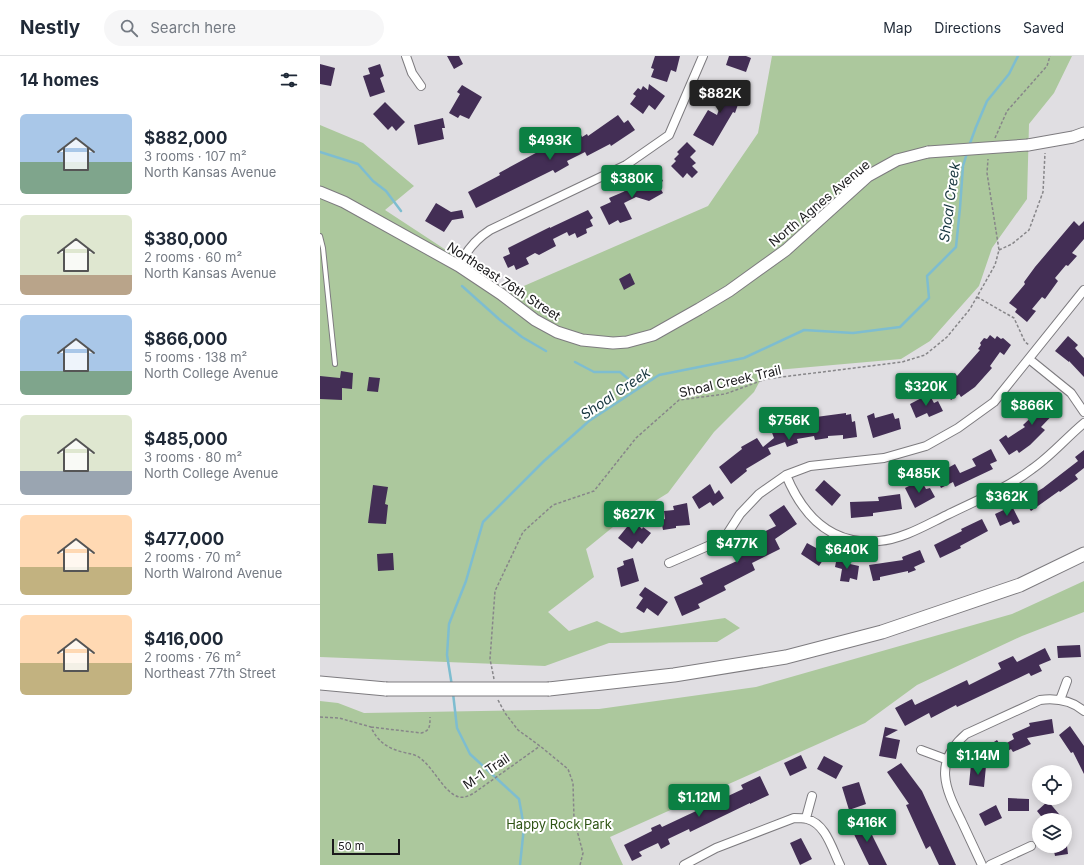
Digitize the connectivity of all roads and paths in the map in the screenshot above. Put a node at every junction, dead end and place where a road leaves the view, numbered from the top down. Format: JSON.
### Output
{"nodes":[{"id":1,"x":406,"y":56,"type":"edge"},
{"id":2,"x":703,"y":56,"type":"edge"},
{"id":3,"x":1050,"y":56,"type":"edge"},
{"id":4,"x":421,"y":86,"type":"dead end"},
{"id":5,"x":1084,"y":132,"type":"edge"},
{"id":6,"x":995,"y":140,"type":"dead end"},
{"id":7,"x":990,"y":153,"type":"dead end"},
{"id":8,"x":1045,"y":153,"type":"dead end"},
{"id":9,"x":320,"y":192,"type":"edge"},
{"id":10,"x":320,"y":236,"type":"edge"},
{"id":11,"x":999,"y":250,"type":"junction"},
{"id":12,"x":459,"y":266,"type":"junction"},
{"id":13,"x":1084,"y":290,"type":"edge"},
{"id":14,"x":977,"y":297,"type":"junction"},
{"id":15,"x":614,"y":344,"type":"joint"},
{"id":16,"x":1036,"y":350,"type":"junction"},
{"id":17,"x":1029,"y":359,"type":"junction"},
{"id":18,"x":335,"y":364,"type":"dead end"},
{"id":19,"x":1084,"y":412,"type":"edge"},
{"id":20,"x":1084,"y":423,"type":"edge"},
{"id":21,"x":786,"y":475,"type":"junction"},
{"id":22,"x":1084,"y":554,"type":"edge"},
{"id":23,"x":669,"y":563,"type":"dead end"},
{"id":24,"x":494,"y":680,"type":"dead end"},
{"id":25,"x":1067,"y":681,"type":"dead end"},
{"id":26,"x":320,"y":683,"type":"edge"},
{"id":27,"x":497,"y":694,"type":"dead end"},
{"id":28,"x":1060,"y":700,"type":"junction"},
{"id":29,"x":1084,"y":711,"type":"edge"},
{"id":30,"x":320,"y":717,"type":"edge"},
{"id":31,"x":430,"y":717,"type":"dead end"},
{"id":32,"x":371,"y":727,"type":"junction"},
{"id":33,"x":540,"y":746,"type":"junction"},
{"id":34,"x":921,"y":750,"type":"dead end"},
{"id":35,"x":948,"y":760,"type":"junction"},
{"id":36,"x":812,"y":796,"type":"dead end"},
{"id":37,"x":806,"y":818,"type":"junction"},
{"id":38,"x":1031,"y":846,"type":"dead end"},
{"id":39,"x":696,"y":862,"type":"edge"},
{"id":40,"x":580,"y":865,"type":"edge"},
{"id":41,"x":684,"y":865,"type":"edge"},
{"id":42,"x":840,"y":865,"type":"edge"},
{"id":43,"x":982,"y":865,"type":"edge"},
{"id":44,"x":990,"y":865,"type":"edge"}],
"edges":[{"from":1,"to":4,"type":"street"},
{"from":2,"to":12,"type":"street"},
{"from":3,"to":6,"type":"path"},
{"from":5,"to":15,"type":"street","name":"North Agnes Avenue","bridge":true},
{"from":7,"to":11,"type":"path","name":"Shoal Creek Trail"},
{"from":8,"to":11,"type":"path"},
{"from":9,"to":12,"type":"street","name":"Northeast 76th Street"},
{"from":10,"to":18,"type":"lane"},
{"from":11,"to":14,"type":"path","name":"Shoal Creek Trail"},
{"from":12,"to":15,"type":"street","name":"Northeast 76th Street"},
{"from":13,"to":16,"type":"street"},
{"from":14,"to":16,"type":"path"},
{"from":14,"to":24,"type":"path","name":"Shoal Creek Trail"},
{"from":16,"to":17,"type":"street"},
{"from":17,"to":19,"type":"street"},
{"from":17,"to":21,"type":"street"},
{"from":20,"to":21,"type":"street"},
{"from":21,"to":23,"type":"street"},
{"from":22,"to":26,"type":"main road","bridge":true},
{"from":25,"to":28,"type":"street"},
{"from":27,"to":33,"type":"path"},
{"from":28,"to":29,"type":"street"},
{"from":28,"to":35,"type":"street"},
{"from":30,"to":32,"type":"path"},
{"from":31,"to":32,"type":"path"},
{"from":32,"to":33,"type":"path","name":"M-1 Trail"},
{"from":33,"to":40,"type":"path"},
{"from":34,"to":35,"type":"street"},
{"from":35,"to":43,"type":"street"},
{"from":36,"to":37,"type":"street"},
{"from":37,"to":39,"type":"street"},
{"from":37,"to":42,"type":"street"},
{"from":38,"to":44,"type":"street"},
{"from":39,"to":41,"type":"street"}]}
